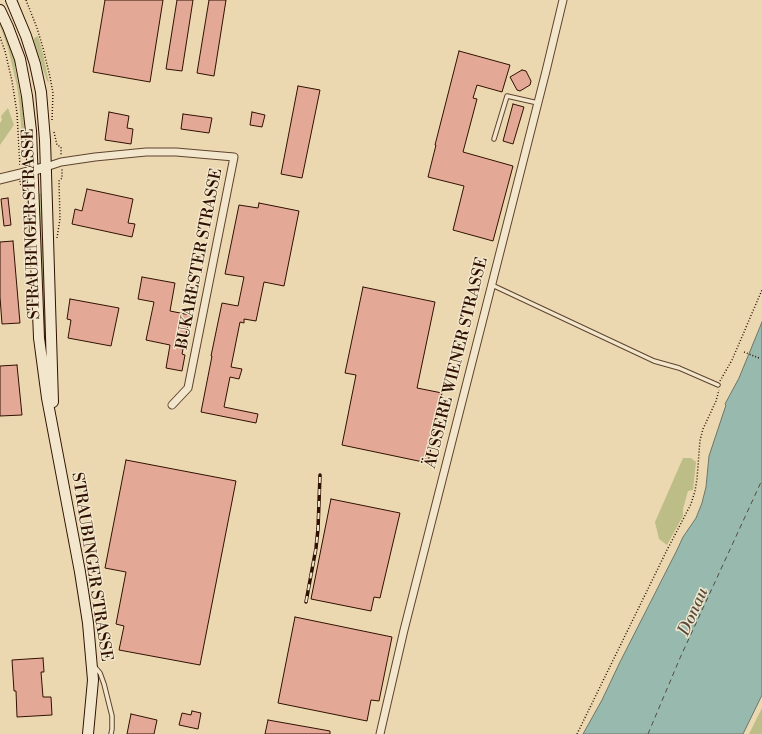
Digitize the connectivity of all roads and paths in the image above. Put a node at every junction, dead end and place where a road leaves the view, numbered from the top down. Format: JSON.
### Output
{"nodes":[{"id":1,"x":11,"y":0,"type":"edge"},
{"id":2,"x":563,"y":0,"type":"edge"},
{"id":3,"x":0,"y":10,"type":"edge"},
{"id":4,"x":0,"y":37,"type":"edge"},
{"id":5,"x":538,"y":104,"type":"junction"},
{"id":6,"x":494,"y":139,"type":"dead end"},
{"id":7,"x":46,"y":167,"type":"junction"},
{"id":8,"x":32,"y":171,"type":"junction"},
{"id":9,"x":20,"y":174,"type":"junction"},
{"id":10,"x":0,"y":179,"type":"edge"},
{"id":11,"x":24,"y":191,"type":"dead end"},
{"id":12,"x":492,"y":285,"type":"junction"},
{"id":13,"x":762,"y":290,"type":"edge"},
{"id":14,"x":744,"y":352,"type":"dead end"},
{"id":15,"x":759,"y":358,"type":"dead end"},
{"id":16,"x":718,"y":385,"type":"junction"},
{"id":17,"x":172,"y":405,"type":"dead end"},
{"id":18,"x":57,"y":452,"type":"junction"},
{"id":19,"x":92,"y":665,"type":"junction"},
{"id":20,"x":88,"y":734,"type":"edge"},
{"id":21,"x":111,"y":734,"type":"edge"},
{"id":22,"x":380,"y":734,"type":"edge"},
{"id":23,"x":577,"y":734,"type":"edge"}],
"edges":[{"from":1,"to":7,"type":"main road","name":"STRAUBINGER STRASSE"},
{"from":2,"to":5,"type":"street","name":"ÄUSSERE WIENER STRASSE"},
{"from":3,"to":8,"type":"main road","name":"STRAUBINGER STRASSE"},
{"from":4,"to":9,"type":"path"},
{"from":5,"to":6,"type":"lane"},
{"from":5,"to":12,"type":"street","name":"ÄUSSERE WIENER STRASSE"},
{"from":7,"to":8,"type":"street"},
{"from":7,"to":17,"type":"street","name":"BUKARESTER STRASSE"},
{"from":7,"to":18,"type":"main road","name":"STRAUBINGER STRASSE"},
{"from":8,"to":9,"type":"street"},
{"from":8,"to":18,"type":"main road","name":"STRAUBINGER STRASSE"},
{"from":9,"to":10,"type":"street"},
{"from":9,"to":11,"type":"path"},
{"from":12,"to":16,"type":"lane"},
{"from":12,"to":22,"type":"street","name":"ÄUSSERE WIENER STRASSE"},
{"from":13,"to":16,"type":"path"},
{"from":14,"to":15,"type":"path"},
{"from":16,"to":23,"type":"path"},
{"from":18,"to":19,"type":"main road","name":"STRAUBINGER STRASSE"},
{"from":19,"to":20,"type":"main road","name":"STRAUBINGER STRASSE"},
{"from":19,"to":21,"type":"lane"}]}
